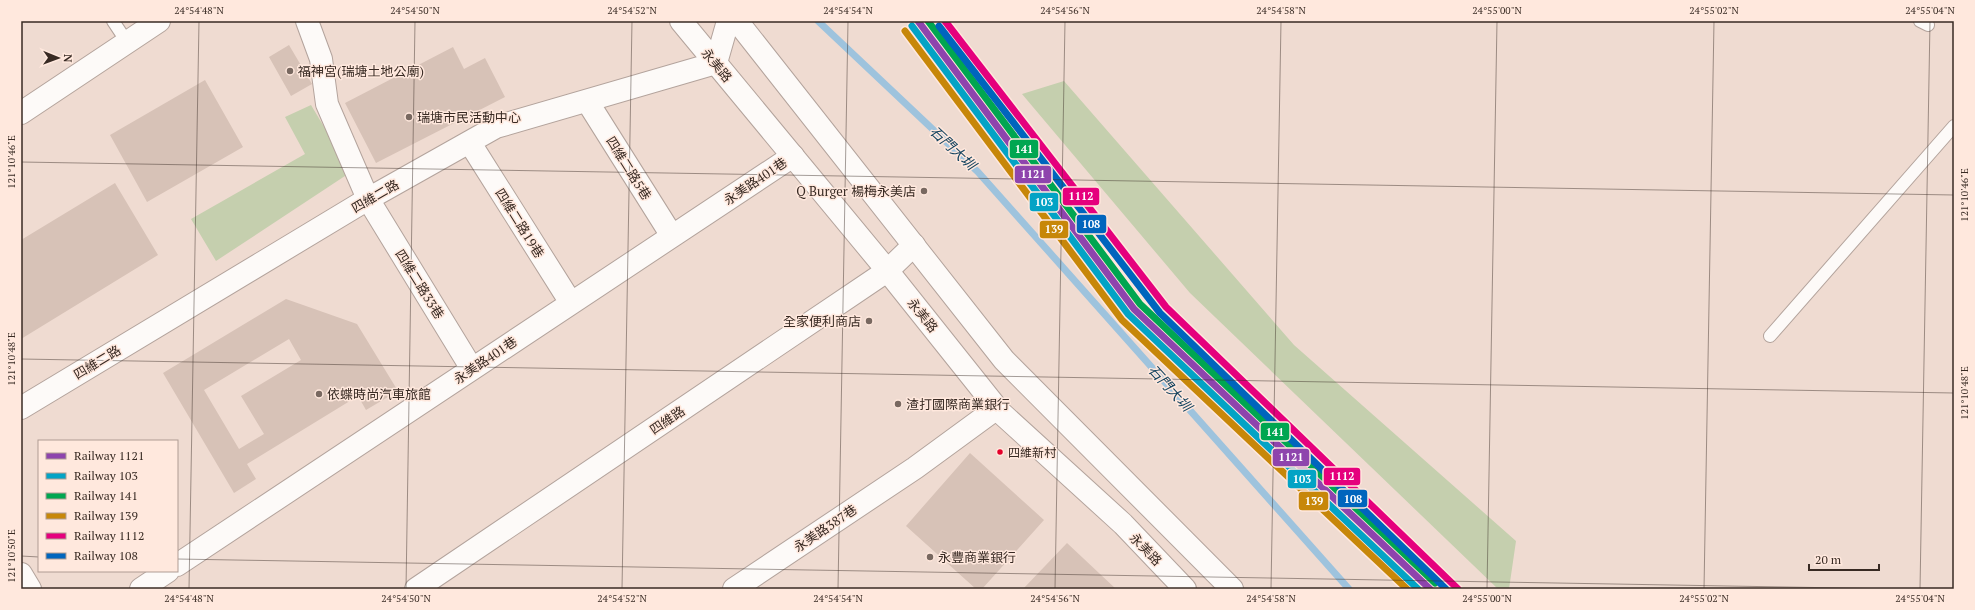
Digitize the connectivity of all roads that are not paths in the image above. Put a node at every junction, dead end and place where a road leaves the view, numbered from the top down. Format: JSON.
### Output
{"nodes":[{"id":1,"x":113,"y":21,"type":"edge"},
{"id":2,"x":159,"y":21,"type":"edge"},
{"id":3,"x":307,"y":21,"type":"edge"},
{"id":4,"x":681,"y":21,"type":"edge"},
{"id":5,"x":728,"y":21,"type":"edge"},
{"id":6,"x":737,"y":21,"type":"edge"},
{"id":7,"x":126,"y":42,"type":"junction"},
{"id":8,"x":716,"y":63,"type":"junction"},
{"id":9,"x":587,"y":101,"type":"junction"},
{"id":10,"x":21,"y":113,"type":"edge"},
{"id":11,"x":1954,"y":126,"type":"edge"},
{"id":12,"x":470,"y":143,"type":"junction"},
{"id":13,"x":793,"y":156,"type":"junction"},
{"id":14,"x":368,"y":199,"type":"junction"},
{"id":15,"x":672,"y":236,"type":"junction"},
{"id":16,"x":914,"y":245,"type":"junction"},
{"id":17,"x":887,"y":271,"type":"junction"},
{"id":18,"x":571,"y":303,"type":"junction"},
{"id":19,"x":1770,"y":336,"type":"dead end"},
{"id":20,"x":472,"y":368,"type":"junction"},
{"id":21,"x":21,"y":408,"type":"edge"},
{"id":22,"x":997,"y":408,"type":"junction"},
{"id":23,"x":178,"y":564,"type":"edge"},
{"id":24,"x":166,"y":572,"type":"edge"},
{"id":25,"x":21,"y":574,"type":"edge"},
{"id":26,"x":30,"y":589,"type":"edge"},
{"id":27,"x":141,"y":589,"type":"edge"},
{"id":28,"x":416,"y":589,"type":"edge"},
{"id":29,"x":734,"y":589,"type":"edge"},
{"id":30,"x":1185,"y":589,"type":"edge"},
{"id":31,"x":1232,"y":589,"type":"edge"}],
"edges":[{"from":1,"to":7,"type":"lane"},
{"from":2,"to":7,"type":"street"},
{"from":3,"to":14,"type":"street","name":"四維二路33巷"},
{"from":4,"to":8,"type":"street","name":"永美路"},
{"from":5,"to":8,"type":"street"},
{"from":6,"to":16,"type":"street"},
{"from":7,"to":10,"type":"street"},
{"from":8,"to":9,"type":"street","name":"四維二路"},
{"from":8,"to":13,"type":"street","name":"永美路"},
{"from":9,"to":12,"type":"street","name":"四維二路"},
{"from":9,"to":15,"type":"street","name":"四維二路5巷"},
{"from":11,"to":19,"type":"lane"},
{"from":12,"to":14,"type":"street","name":"四維二路"},
{"from":12,"to":18,"type":"street","name":"四維二路19巷"},
{"from":13,"to":15,"type":"street","name":"永美路401巷"},
{"from":13,"to":17,"type":"street","name":"永美路"},
{"from":14,"to":20,"type":"street","name":"四維二路33巷"},
{"from":14,"to":21,"type":"street","name":"四維二路"},
{"from":15,"to":18,"type":"street","name":"永美路401巷"},
{"from":16,"to":17,"type":"street","name":"四維路"},
{"from":16,"to":31,"type":"street"},
{"from":17,"to":22,"type":"street","name":"永美路"},
{"from":17,"to":28,"type":"street","name":"四維路"},
{"from":18,"to":20,"type":"street","name":"永美路401巷"},
{"from":20,"to":23,"type":"street","name":"永美路401巷"},
{"from":22,"to":29,"type":"street","name":"永美路387巷"},
{"from":22,"to":30,"type":"street","name":"永美路"},
{"from":24,"to":27,"type":"street"},
{"from":25,"to":26,"type":"street"}]}
